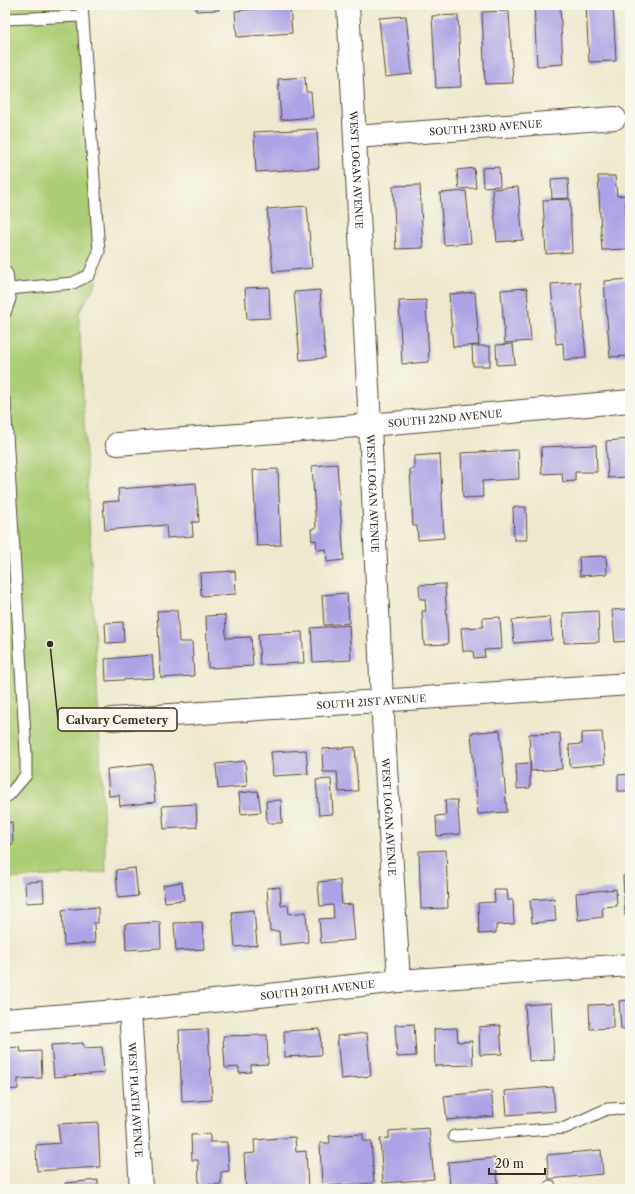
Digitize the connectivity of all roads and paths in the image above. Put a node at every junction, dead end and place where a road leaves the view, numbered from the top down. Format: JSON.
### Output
{"nodes":[{"id":1,"x":348,"y":5,"type":"edge"},
{"id":2,"x":82,"y":10,"type":"edge"},
{"id":3,"x":5,"y":19,"type":"edge"},
{"id":4,"x":615,"y":118,"type":"dead end"},
{"id":5,"x":356,"y":137,"type":"junction"},
{"id":6,"x":5,"y":271,"type":"edge"},
{"id":7,"x":9,"y":289,"type":"junction"},
{"id":8,"x":5,"y":313,"type":"edge"},
{"id":9,"x":5,"y":401,"type":"edge"},
{"id":10,"x":630,"y":401,"type":"edge"},
{"id":11,"x":370,"y":425,"type":"junction"},
{"id":12,"x":117,"y":444,"type":"dead end"},
{"id":13,"x":630,"y":684,"type":"edge"},
{"id":14,"x":382,"y":701,"type":"junction"},
{"id":15,"x":112,"y":719,"type":"dead end"},
{"id":16,"x":5,"y":797,"type":"edge"},
{"id":17,"x":630,"y":965,"type":"edge"},
{"id":18,"x":399,"y":981,"type":"junction"},
{"id":19,"x":130,"y":1010,"type":"junction"},
{"id":20,"x":5,"y":1020,"type":"edge"},
{"id":21,"x":630,"y":1108,"type":"edge"},
{"id":22,"x":454,"y":1136,"type":"dead end"},
{"id":23,"x":141,"y":1189,"type":"edge"}],
"edges":[{"from":1,"to":5,"type":"street","name":"WEST LOGAN AVENUE"},
{"from":2,"to":3,"type":"lane"},
{"from":2,"to":7,"type":"lane"},
{"from":4,"to":5,"type":"street","name":"SOUTH 23RD AVENUE"},
{"from":5,"to":11,"type":"street","name":"WEST LOGAN AVENUE"},
{"from":6,"to":7,"type":"lane"},
{"from":7,"to":8,"type":"lane"},
{"from":9,"to":16,"type":"lane"},
{"from":10,"to":11,"type":"street","name":"SOUTH 22ND AVENUE"},
{"from":11,"to":12,"type":"street","name":"SOUTH 22ND AVENUE"},
{"from":11,"to":14,"type":"street","name":"WEST LOGAN AVENUE"},
{"from":13,"to":14,"type":"street","name":"SOUTH 21ST AVENUE"},
{"from":14,"to":15,"type":"street","name":"SOUTH 21ST AVENUE"},
{"from":14,"to":18,"type":"street","name":"WEST LOGAN AVENUE"},
{"from":17,"to":18,"type":"street","name":"SOUTH 20TH AVENUE"},
{"from":18,"to":19,"type":"street","name":"SOUTH 20TH AVENUE"},
{"from":19,"to":20,"type":"street","name":"SOUTH 20TH AVENUE"},
{"from":19,"to":23,"type":"street","name":"WEST PLATH AVENUE"},
{"from":21,"to":22,"type":"lane"}]}
